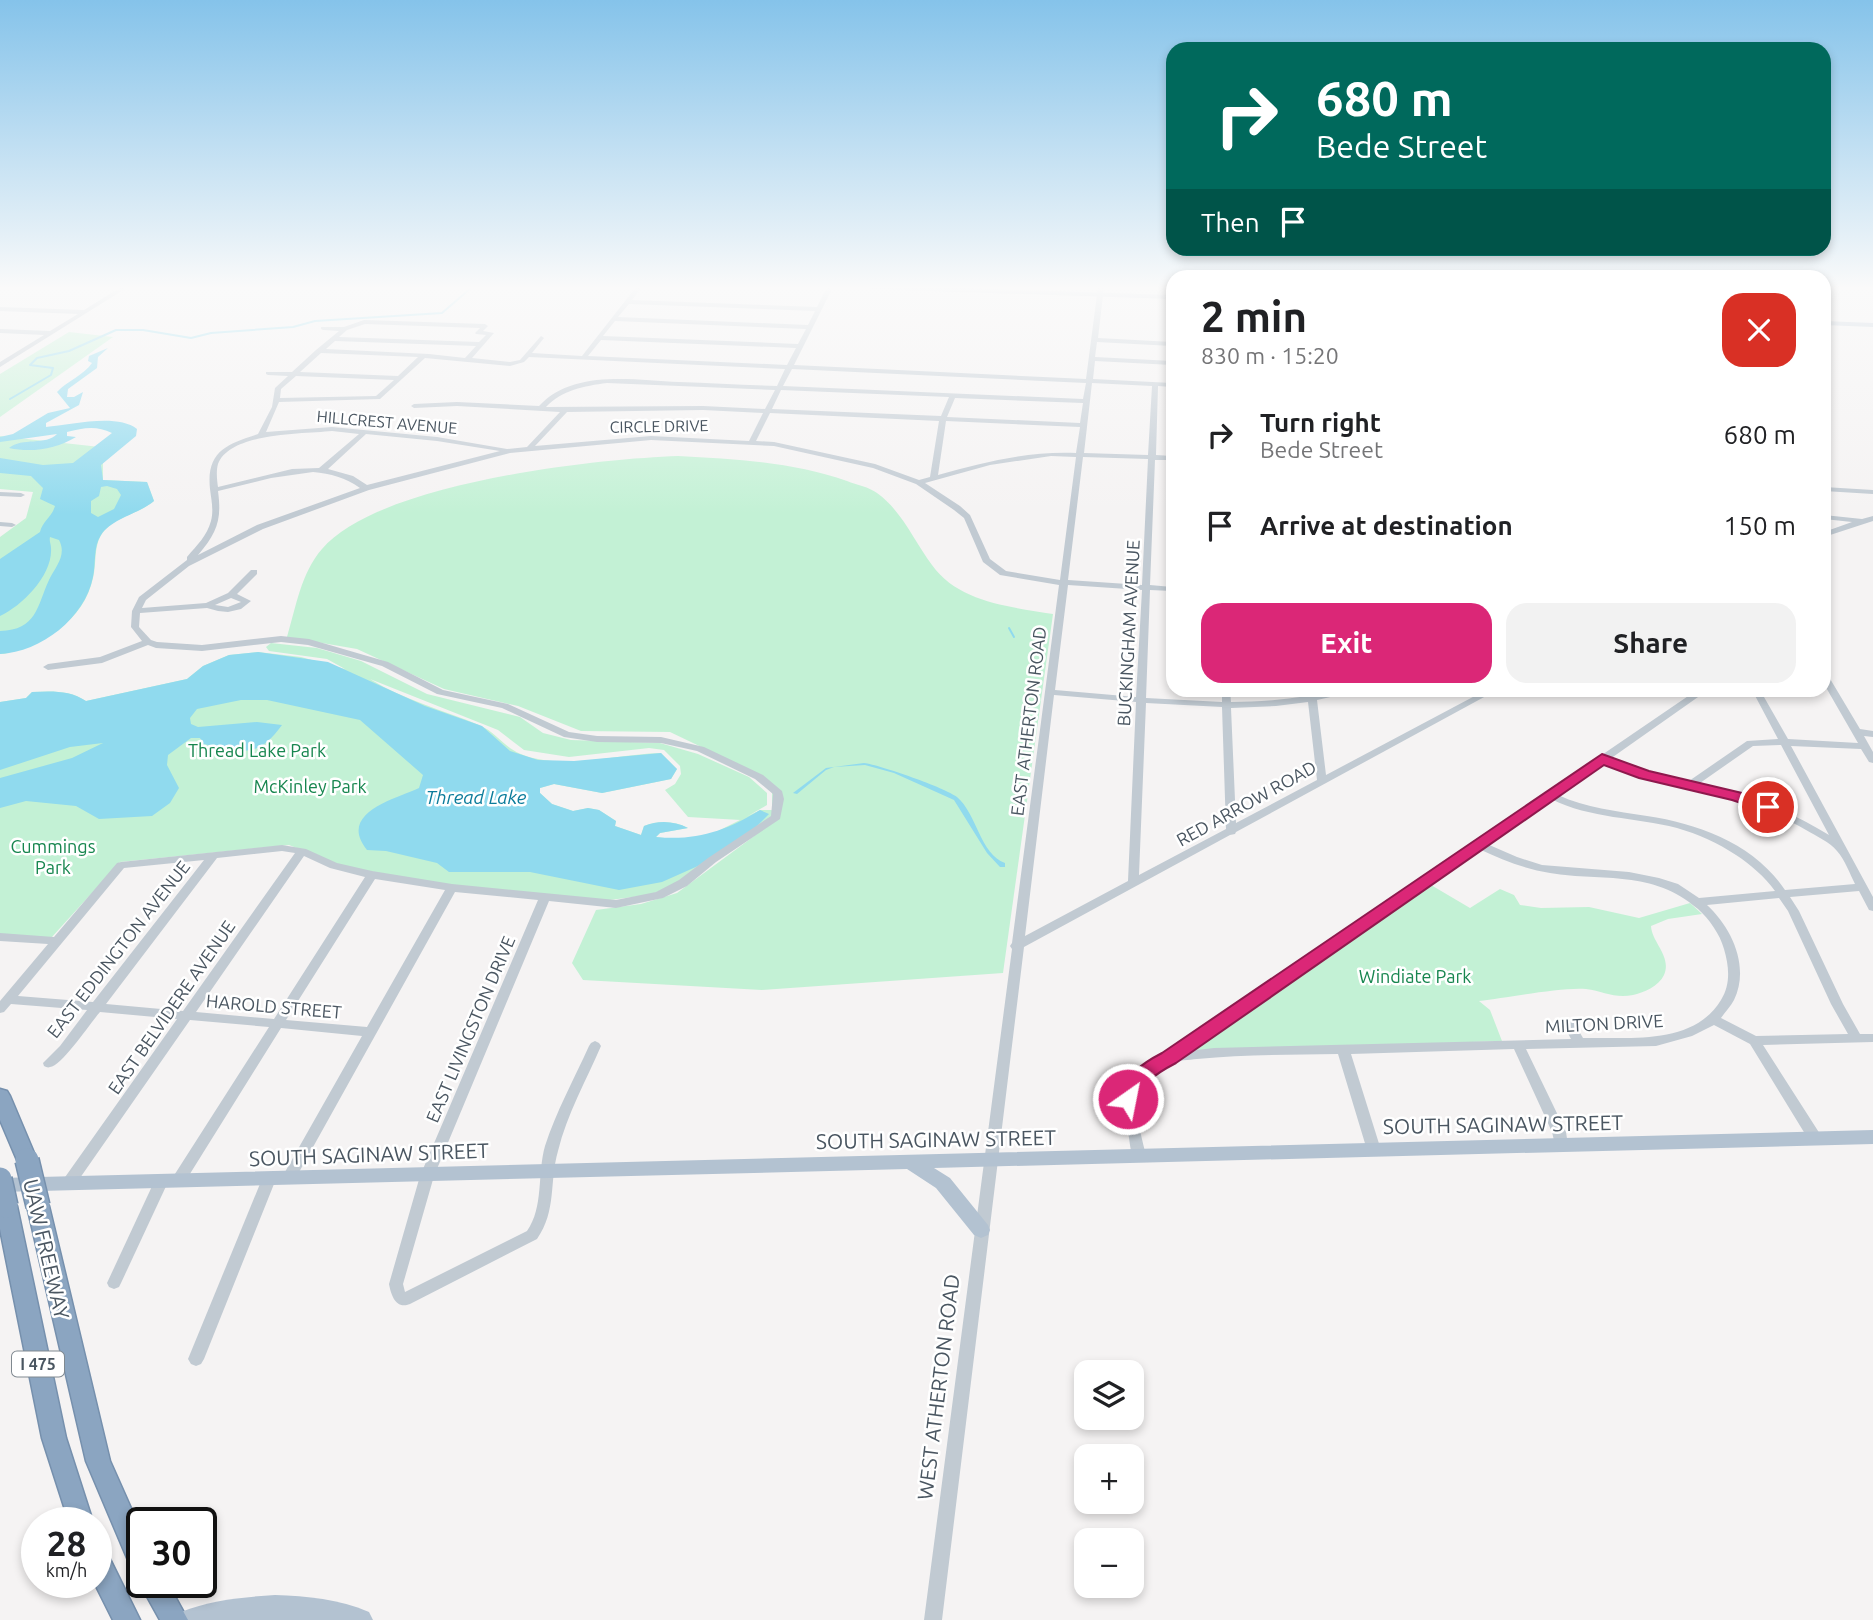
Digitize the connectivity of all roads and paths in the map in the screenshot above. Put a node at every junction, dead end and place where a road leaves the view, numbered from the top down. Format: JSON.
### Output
{"nodes":[{"id":1,"x":305,"y":363,"type":"edge"},
{"id":2,"x":416,"y":363,"type":"edge"},
{"id":3,"x":495,"y":363,"type":"edge"},
{"id":4,"x":516,"y":363,"type":"edge"},
{"id":5,"x":689,"y":363,"type":"edge"},
{"id":6,"x":792,"y":363,"type":"edge"},
{"id":7,"x":1092,"y":363,"type":"edge"},
{"id":8,"x":790,"y":367,"type":"junction"},
{"id":9,"x":268,"y":373,"type":"dead end"},
{"id":10,"x":293,"y":373,"type":"junction"},
{"id":11,"x":400,"y":378,"type":"junction"},
{"id":12,"x":568,"y":380,"type":"dead end"},
{"id":13,"x":1090,"y":380,"type":"junction"},
{"id":14,"x":1155,"y":384,"type":"junction"},
{"id":15,"x":1166,"y":385,"type":"edge"},
{"id":16,"x":578,"y":386,"type":"junction"},
{"id":17,"x":780,"y":387,"type":"junction"},
{"id":18,"x":953,"y":395,"type":"junction"},
{"id":19,"x":277,"y":400,"type":"junction"},
{"id":20,"x":1087,"y":401,"type":"junction"},
{"id":21,"x":414,"y":407,"type":"dead end"},
{"id":22,"x":540,"y":410,"type":"junction"},
{"id":23,"x":565,"y":410,"type":"junction"},
{"id":24,"x":768,"y":411,"type":"junction"},
{"id":25,"x":943,"y":419,"type":"junction"},
{"id":26,"x":1084,"y":425,"type":"junction"},
{"id":27,"x":363,"y":434,"type":"junction"},
{"id":28,"x":261,"y":435,"type":"junction"},
{"id":29,"x":752,"y":442,"type":"junction"},
{"id":30,"x":530,"y":448,"type":"junction"},
{"id":31,"x":510,"y":452,"type":"junction"},
{"id":32,"x":1080,"y":454,"type":"junction"},
{"id":33,"x":1152,"y":457,"type":"junction"},
{"id":34,"x":1166,"y":458,"type":"edge"},
{"id":35,"x":321,"y":471,"type":"junction"},
{"id":36,"x":934,"y":477,"type":"junction"},
{"id":37,"x":919,"y":482,"type":"junction"},
{"id":38,"x":366,"y":488,"type":"junction"},
{"id":39,"x":1831,"y":489,"type":"edge"},
{"id":40,"x":213,"y":490,"type":"junction"},
{"id":41,"x":1873,"y":492,"type":"edge"},
{"id":42,"x":0,"y":494,"type":"edge"},
{"id":43,"x":21,"y":495,"type":"dead end"},
{"id":44,"x":1831,"y":518,"type":"edge"},
{"id":45,"x":1873,"y":518,"type":"edge"},
{"id":46,"x":1861,"y":521,"type":"junction"},
{"id":47,"x":0,"y":524,"type":"edge"},
{"id":48,"x":12,"y":525,"type":"dead end"},
{"id":49,"x":1831,"y":532,"type":"edge"},
{"id":50,"x":211,"y":533,"type":"junction"},
{"id":51,"x":234,"y":539,"type":"junction"},
{"id":52,"x":186,"y":564,"type":"junction"},
{"id":53,"x":254,"y":572,"type":"dead end"},
{"id":54,"x":1064,"y":582,"type":"junction"},
{"id":55,"x":1146,"y":588,"type":"junction"},
{"id":56,"x":1166,"y":589,"type":"edge"},
{"id":57,"x":231,"y":595,"type":"junction"},
{"id":58,"x":208,"y":605,"type":"junction"},
{"id":59,"x":136,"y":611,"type":"junction"},
{"id":60,"x":148,"y":642,"type":"junction"},
{"id":61,"x":48,"y":667,"type":"dead end"},
{"id":62,"x":1831,"y":688,"type":"edge"},
{"id":63,"x":1049,"y":692,"type":"junction"},
{"id":64,"x":1226,"y":697,"type":"edge"},
{"id":65,"x":1293,"y":697,"type":"edge"},
{"id":66,"x":1312,"y":697,"type":"edge"},
{"id":67,"x":1479,"y":697,"type":"edge"},
{"id":68,"x":1693,"y":697,"type":"edge"},
{"id":69,"x":1760,"y":697,"type":"edge"},
{"id":70,"x":1140,"y":699,"type":"junction"},
{"id":71,"x":1227,"y":704,"type":"junction"},
{"id":72,"x":1858,"y":732,"type":"junction"},
{"id":73,"x":1873,"y":734,"type":"edge"},
{"id":74,"x":1784,"y":743,"type":"junction"},
{"id":75,"x":1865,"y":746,"type":"junction"},
{"id":76,"x":1602,"y":759,"type":"junction"},
{"id":77,"x":1873,"y":760,"type":"edge"},
{"id":78,"x":1322,"y":781,"type":"junction"},
{"id":79,"x":1690,"y":785,"type":"junction"},
{"id":80,"x":1548,"y":794,"type":"junction"},
{"id":81,"x":1231,"y":832,"type":"junction"},
{"id":82,"x":1477,"y":844,"type":"junction"},
{"id":83,"x":1842,"y":849,"type":"junction"},
{"id":84,"x":302,"y":851,"type":"junction"},
{"id":85,"x":213,"y":856,"type":"junction"},
{"id":86,"x":372,"y":874,"type":"junction"},
{"id":87,"x":1133,"y":884,"type":"junction"},
{"id":88,"x":452,"y":887,"type":"junction"},
{"id":89,"x":1862,"y":887,"type":"junction"},
{"id":90,"x":1786,"y":896,"type":"junction"},
{"id":91,"x":545,"y":897,"type":"junction"},
{"id":92,"x":1699,"y":902,"type":"junction"},
{"id":93,"x":1873,"y":907,"type":"edge"},
{"id":94,"x":0,"y":938,"type":"edge"},
{"id":95,"x":55,"y":941,"type":"junction"},
{"id":96,"x":1016,"y":946,"type":"junction"},
{"id":97,"x":4,"y":1004,"type":"edge"},
{"id":98,"x":96,"y":1007,"type":"junction"},
{"id":99,"x":186,"y":1016,"type":"junction"},
{"id":100,"x":1713,"y":1019,"type":"junction"},
{"id":101,"x":1569,"y":1022,"type":"dead end"},
{"id":102,"x":278,"y":1024,"type":"junction"},
{"id":103,"x":370,"y":1032,"type":"junction"},
{"id":104,"x":1856,"y":1038,"type":"junction"},
{"id":105,"x":1873,"y":1038,"type":"edge"},
{"id":106,"x":1754,"y":1041,"type":"junction"},
{"id":107,"x":1580,"y":1044,"type":"junction"},
{"id":108,"x":1518,"y":1045,"type":"junction"},
{"id":109,"x":595,"y":1046,"type":"dead end"},
{"id":110,"x":1343,"y":1050,"type":"junction"},
{"id":111,"x":1169,"y":1058,"type":"junction"},
{"id":112,"x":49,"y":1063,"type":"dead end"},
{"id":113,"x":0,"y":1096,"type":"edge"},
{"id":114,"x":1873,"y":1137,"type":"edge"},
{"id":115,"x":1815,"y":1138,"type":"junction"},
{"id":116,"x":1561,"y":1145,"type":"junction"},
{"id":117,"x":1374,"y":1150,"type":"junction"},
{"id":118,"x":1139,"y":1156,"type":"junction"},
{"id":119,"x":989,"y":1160,"type":"junction"},
{"id":120,"x":910,"y":1162,"type":"junction"},
{"id":121,"x":547,"y":1172,"type":"junction"},
{"id":122,"x":427,"y":1176,"type":"junction"},
{"id":123,"x":0,"y":1179,"type":"edge"},
{"id":124,"x":288,"y":1179,"type":"junction"},
{"id":125,"x":269,"y":1180,"type":"junction"},
{"id":126,"x":169,"y":1182,"type":"junction"},
{"id":127,"x":68,"y":1184,"type":"junction"},
{"id":128,"x":3,"y":1196,"type":"edge"},
{"id":129,"x":981,"y":1230,"type":"junction"},
{"id":130,"x":114,"y":1283,"type":"dead end"},
{"id":131,"x":196,"y":1359,"type":"dead end"},
{"id":132,"x":76,"y":1507,"type":"edge"},
{"id":133,"x":126,"y":1529,"type":"edge"},
{"id":134,"x":112,"y":1590,"type":"edge"},
{"id":135,"x":162,"y":1598,"type":"edge"},
{"id":136,"x":127,"y":1620,"type":"edge"},
{"id":137,"x":175,"y":1620,"type":"edge"},
{"id":138,"x":189,"y":1620,"type":"edge"},
{"id":139,"x":361,"y":1620,"type":"edge"},
{"id":140,"x":933,"y":1620,"type":"edge"}],
"edges":[{"from":1,"to":10,"type":"street"},
{"from":2,"to":11,"type":"street"},
{"from":3,"to":4,"type":"street"},
{"from":5,"to":8,"type":"street"},
{"from":6,"to":8,"type":"street"},
{"from":7,"to":13,"type":"street","name":"EAST ATHERTON ROAD"},
{"from":8,"to":13,"type":"street"},
{"from":8,"to":17,"type":"street"},
{"from":9,"to":10,"type":"street"},
{"from":10,"to":11,"type":"street"},
{"from":10,"to":19,"type":"street"},
{"from":11,"to":19,"type":"street"},
{"from":12,"to":16,"type":"street"},
{"from":13,"to":14,"type":"street"},
{"from":13,"to":20,"type":"street","name":"EAST ATHERTON ROAD"},
{"from":14,"to":15,"type":"street"},
{"from":14,"to":33,"type":"street","name":"BUCKINGHAM AVENUE"},
{"from":16,"to":17,"type":"street"},
{"from":16,"to":22,"type":"street"},
{"from":17,"to":18,"type":"street"},
{"from":17,"to":24,"type":"street"},
{"from":18,"to":20,"type":"street"},
{"from":18,"to":25,"type":"street"},
{"from":19,"to":28,"type":"street"},
{"from":20,"to":26,"type":"street","name":"EAST ATHERTON ROAD"},
{"from":21,"to":22,"type":"street"},
{"from":22,"to":23,"type":"street"},
{"from":23,"to":24,"type":"street"},
{"from":23,"to":30,"type":"street"},
{"from":24,"to":25,"type":"street"},
{"from":24,"to":29,"type":"street"},
{"from":25,"to":26,"type":"street"},
{"from":25,"to":36,"type":"street"},
{"from":26,"to":32,"type":"street","name":"EAST ATHERTON ROAD"},
{"from":27,"to":28,"type":"street","name":"HILLCREST AVENUE"},
{"from":27,"to":31,"type":"street","name":"HILLCREST AVENUE"},
{"from":27,"to":35,"type":"street"},
{"from":28,"to":40,"type":"street","name":"HILLCREST AVENUE"},
{"from":29,"to":30,"type":"street","name":"CIRCLE DRIVE"},
{"from":29,"to":37,"type":"street","name":"CIRCLE DRIVE"},
{"from":30,"to":31,"type":"street","name":"CIRCLE DRIVE"},
{"from":31,"to":38,"type":"street","name":"CIRCLE DRIVE"},
{"from":32,"to":33,"type":"street"},
{"from":32,"to":36,"type":"street"},
{"from":32,"to":54,"type":"street","name":"EAST ATHERTON ROAD"},
{"from":33,"to":34,"type":"street"},
{"from":33,"to":55,"type":"street","name":"BUCKINGHAM AVENUE"},
{"from":35,"to":38,"type":"street"},
{"from":35,"to":40,"type":"street"},
{"from":36,"to":37,"type":"street"},
{"from":37,"to":54,"type":"street","name":"CIRCLE DRIVE"},
{"from":38,"to":51,"type":"street","name":"CIRCLE DRIVE"},
{"from":39,"to":41,"type":"street"},
{"from":40,"to":50,"type":"street"},
{"from":42,"to":43,"type":"street"},
{"from":44,"to":46,"type":"street"},
{"from":45,"to":46,"type":"street"},
{"from":46,"to":49,"type":"street"},
{"from":47,"to":48,"type":"street"},
{"from":50,"to":51,"type":"street"},
{"from":50,"to":52,"type":"street"},
{"from":51,"to":52,"type":"street","name":"CIRCLE DRIVE"},
{"from":52,"to":59,"type":"street","name":"CIRCLE DRIVE"},
{"from":53,"to":57,"type":"street"},
{"from":54,"to":55,"type":"street","name":"CIRCLE DRIVE"},
{"from":54,"to":63,"type":"street","name":"EAST ATHERTON ROAD"},
{"from":55,"to":56,"type":"street","name":"CIRCLE DRIVE"},
{"from":55,"to":70,"type":"street","name":"BUCKINGHAM AVENUE"},
{"from":57,"to":58,"type":"street"},
{"from":57,"to":58,"type":"street"},
{"from":58,"to":59,"type":"street"},
{"from":59,"to":60,"type":"street"},
{"from":60,"to":61,"type":"street"},
{"from":60,"to":91,"type":"street"},
{"from":62,"to":72,"type":"street"},
{"from":63,"to":70,"type":"street"},
{"from":63,"to":96,"type":"street","name":"EAST ATHERTON ROAD"},
{"from":64,"to":71,"type":"street"},
{"from":65,"to":71,"type":"street"},
{"from":66,"to":78,"type":"street"},
{"from":67,"to":78,"type":"street","name":"RED ARROW ROAD"},
{"from":68,"to":76,"type":"street"},
{"from":69,"to":74,"type":"street"},
{"from":70,"to":71,"type":"street"},
{"from":70,"to":87,"type":"street","name":"BUCKINGHAM AVENUE"},
{"from":71,"to":81,"type":"street"},
{"from":72,"to":73,"type":"street"},
{"from":72,"to":75,"type":"street"},
{"from":74,"to":75,"type":"street"},
{"from":74,"to":79,"type":"street"},
{"from":74,"to":83,"type":"street"},
{"from":75,"to":77,"type":"street"},
{"from":76,"to":79,"type":"street"},
{"from":76,"to":80,"type":"street"},
{"from":78,"to":81,"type":"street","name":"RED ARROW ROAD"},
{"from":79,"to":83,"type":"street"},
{"from":80,"to":82,"type":"street"},
{"from":80,"to":90,"type":"street"},
{"from":81,"to":87,"type":"street","name":"RED ARROW ROAD"},
{"from":82,"to":92,"type":"street"},
{"from":82,"to":111,"type":"street"},
{"from":83,"to":89,"type":"street"},
{"from":84,"to":85,"type":"street"},
{"from":84,"to":86,"type":"street"},
{"from":84,"to":99,"type":"street","name":"EAST BELVIDERE AVENUE"},
{"from":85,"to":95,"type":"street"},
{"from":85,"to":98,"type":"street","name":"EAST EDDINGTON AVENUE"},
{"from":86,"to":88,"type":"street"},
{"from":86,"to":102,"type":"street"},
{"from":87,"to":96,"type":"street","name":"RED ARROW ROAD"},
{"from":88,"to":91,"type":"street"},
{"from":88,"to":103,"type":"street"},
{"from":89,"to":90,"type":"street"},
{"from":89,"to":93,"type":"street"},
{"from":90,"to":92,"type":"street"},
{"from":90,"to":104,"type":"street"},
{"from":91,"to":122,"type":"street","name":"EAST LIVINGSTON DRIVE"},
{"from":92,"to":100,"type":"street"},
{"from":94,"to":95,"type":"street"},
{"from":95,"to":97,"type":"street"},
{"from":96,"to":119,"type":"street","name":"EAST ATHERTON ROAD"},
{"from":97,"to":98,"type":"street","name":"HAROLD STREET"},
{"from":98,"to":99,"type":"street","name":"HAROLD STREET"},
{"from":98,"to":112,"type":"street","name":"EAST EDDINGTON AVENUE"},
{"from":99,"to":102,"type":"street","name":"HAROLD STREET"},
{"from":99,"to":127,"type":"street","name":"EAST BELVIDERE AVENUE"},
{"from":100,"to":106,"type":"street"},
{"from":100,"to":107,"type":"street","name":"MILTON DRIVE"},
{"from":101,"to":107,"type":"street"},
{"from":102,"to":103,"type":"street","name":"HAROLD STREET"},
{"from":102,"to":126,"type":"street"},
{"from":103,"to":124,"type":"street"},
{"from":104,"to":105,"type":"street"},
{"from":104,"to":106,"type":"street"},
{"from":106,"to":115,"type":"street"},
{"from":107,"to":108,"type":"street","name":"MILTON DRIVE"},
{"from":108,"to":110,"type":"street","name":"MILTON DRIVE"},
{"from":108,"to":116,"type":"street"},
{"from":109,"to":121,"type":"street"},
{"from":110,"to":111,"type":"street","name":"MILTON DRIVE"},
{"from":110,"to":117,"type":"street"},
{"from":111,"to":118,"type":"street"},
{"from":113,"to":133,"type":"highway","name":"UAW FREEWAY","number":"I 475","bridge":true},
{"from":114,"to":115,"type":"main road","name":"SOUTH SAGINAW STREET"},
{"from":115,"to":116,"type":"main road","name":"SOUTH SAGINAW STREET"},
{"from":116,"to":117,"type":"main road","name":"SOUTH SAGINAW STREET"},
{"from":117,"to":118,"type":"main road","name":"SOUTH SAGINAW STREET"},
{"from":118,"to":119,"type":"main road","name":"SOUTH SAGINAW STREET"},
{"from":119,"to":120,"type":"main road","name":"SOUTH SAGINAW STREET"},
{"from":119,"to":129,"type":"street","name":"WEST ATHERTON ROAD"},
{"from":120,"to":121,"type":"main road","name":"SOUTH SAGINAW STREET"},
{"from":120,"to":129,"type":"main road"},
{"from":121,"to":122,"type":"main road","name":"SOUTH SAGINAW STREET"},
{"from":121,"to":122,"type":"street","name":"EAST LIVINGSTON DRIVE"},
{"from":122,"to":124,"type":"main road","name":"SOUTH SAGINAW STREET"},
{"from":123,"to":128,"type":"highway","name":"UAW FREEWAY","number":"I 475","bridge":true},
{"from":124,"to":125,"type":"main road","name":"SOUTH SAGINAW STREET"},
{"from":125,"to":126,"type":"main road","name":"SOUTH SAGINAW STREET"},
{"from":125,"to":131,"type":"street"},
{"from":126,"to":127,"type":"main road","name":"SOUTH SAGINAW STREET"},
{"from":126,"to":130,"type":"street"},
{"from":127,"to":128,"type":"main road","name":"SOUTH SAGINAW STREET"},
{"from":128,"to":132,"type":"highway","name":"UAW FREEWAY","number":"I 475"},
{"from":129,"to":140,"type":"street","name":"WEST ATHERTON ROAD"},
{"from":134,"to":136,"type":"highway"},
{"from":135,"to":137,"type":"highway"},
{"from":138,"to":139,"type":"main road"}]}
